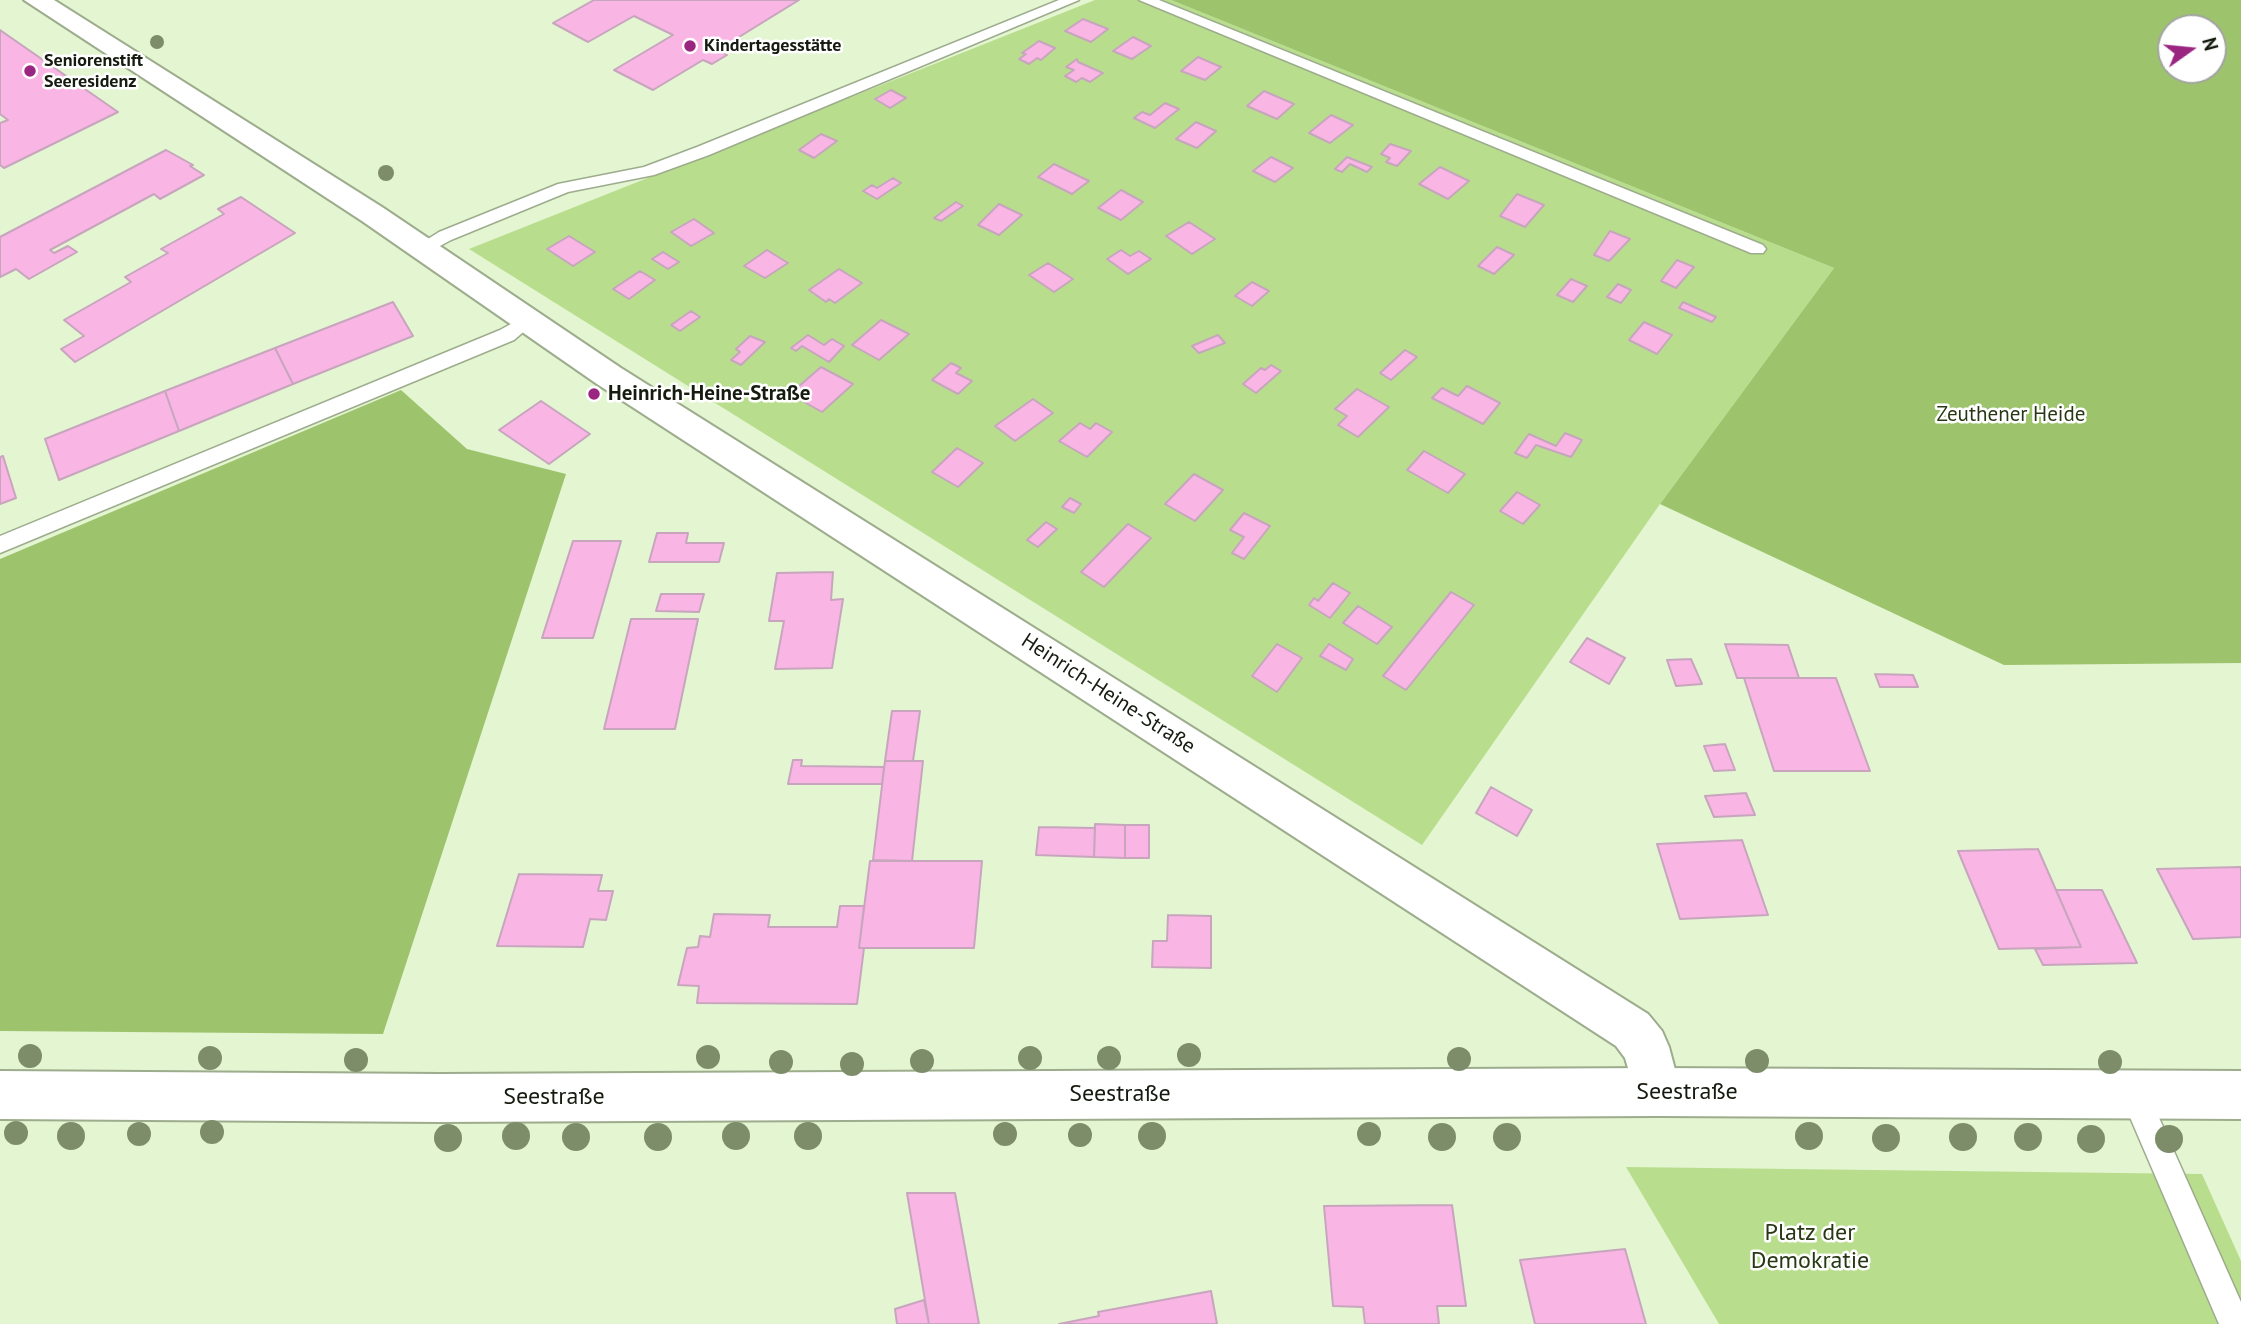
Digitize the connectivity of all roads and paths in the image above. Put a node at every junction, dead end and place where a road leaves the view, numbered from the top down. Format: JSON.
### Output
{"nodes":[{"id":1,"x":37,"y":0,"type":"edge"},
{"id":2,"x":1072,"y":0,"type":"edge"},
{"id":3,"x":1146,"y":0,"type":"edge"},
{"id":4,"x":1051,"y":8,"type":"joint"},
{"id":5,"x":421,"y":249,"type":"junction"},
{"id":6,"x":1757,"y":249,"type":"dead end"},
{"id":7,"x":527,"y":321,"type":"junction"},
{"id":8,"x":0,"y":545,"type":"edge"},
{"id":9,"x":1657,"y":1092,"type":"junction"},
{"id":10,"x":2134,"y":1094,"type":"junction"},
{"id":11,"x":0,"y":1095,"type":"edge"},
{"id":12,"x":2241,"y":1095,"type":"edge"},
{"id":13,"x":2235,"y":1324,"type":"edge"}],
"edges":[{"from":1,"to":5,"type":"street","name":"Heinrich-Heine-Straße"},
{"from":2,"to":4,"type":"lane"},
{"from":3,"to":6,"type":"lane"},
{"from":4,"to":5,"type":"lane"},
{"from":5,"to":7,"type":"street","name":"Heinrich-Heine-Straße"},
{"from":7,"to":8,"type":"lane"},
{"from":7,"to":9,"type":"street","name":"Heinrich-Heine-Straße"},
{"from":9,"to":10,"type":"street","name":"Seestraße"},
{"from":9,"to":11,"type":"street","name":"Seestraße"},
{"from":10,"to":12,"type":"street","name":"Seestraße"},
{"from":10,"to":13,"type":"lane"}]}
